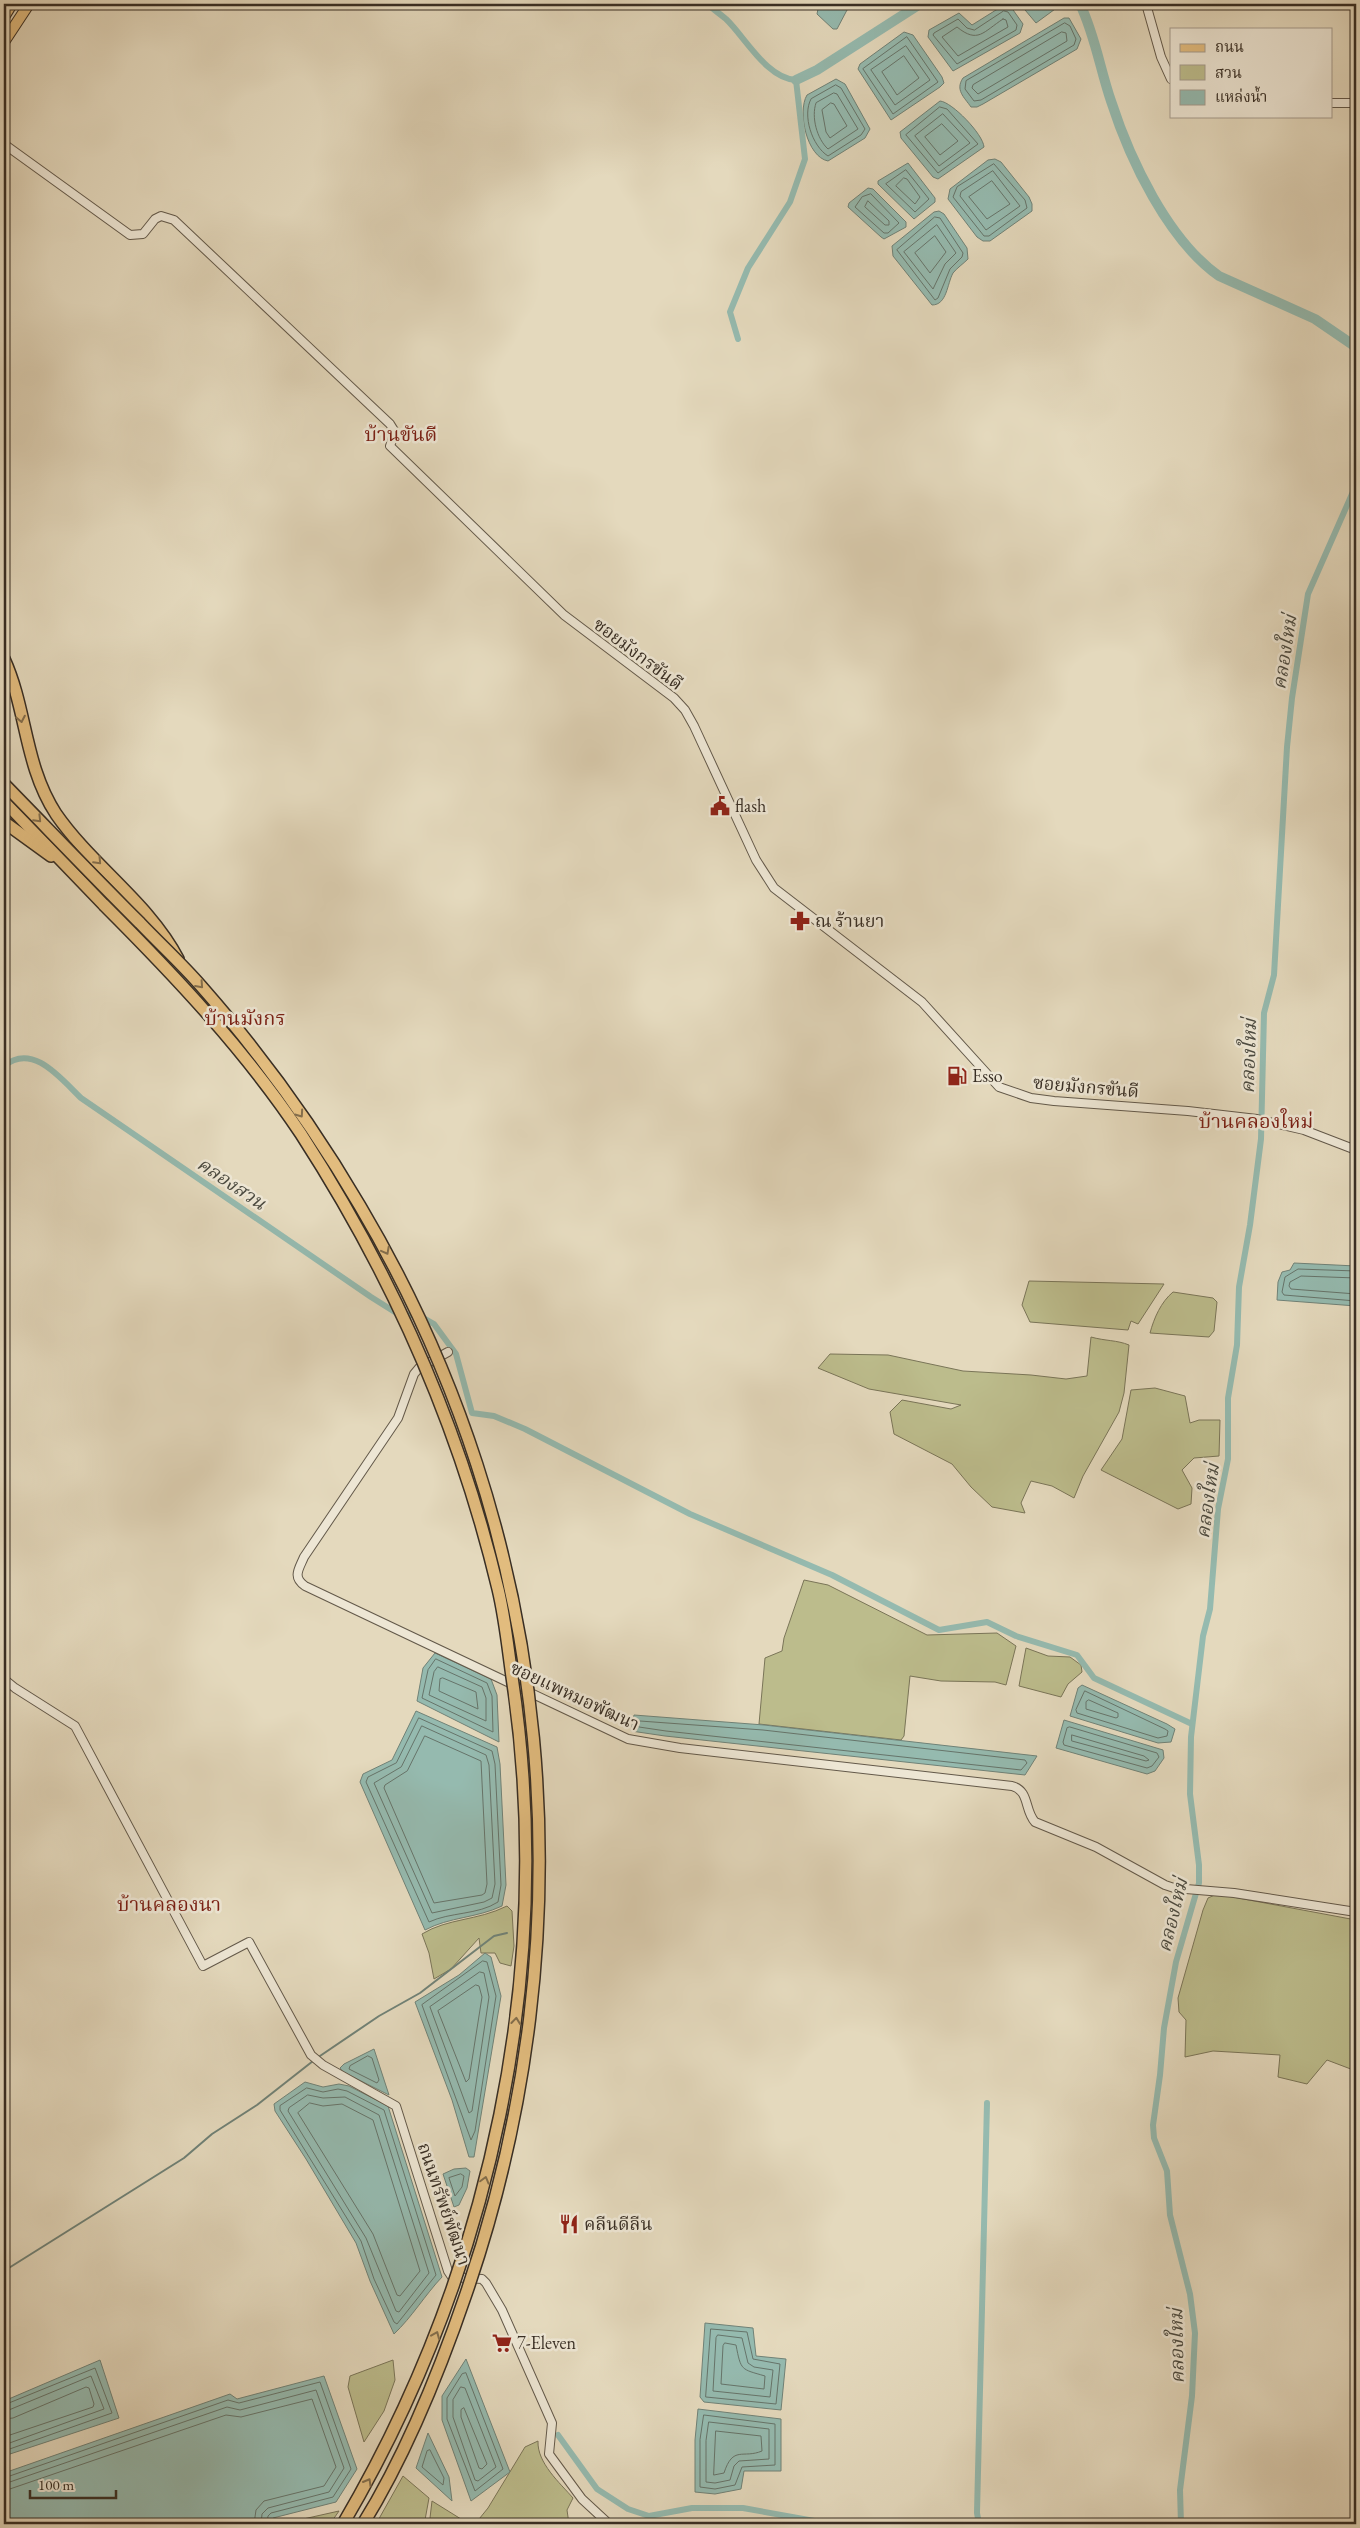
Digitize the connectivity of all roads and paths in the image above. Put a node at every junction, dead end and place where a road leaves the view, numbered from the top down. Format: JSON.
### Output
{"nodes":[{"id":1,"x":12,"y":4,"type":"edge"},
{"id":2,"x":29,"y":4,"type":"edge"},
{"id":3,"x":1146,"y":4,"type":"edge"},
{"id":4,"x":4,"y":16,"type":"edge"},
{"id":5,"x":4,"y":42,"type":"edge"},
{"id":6,"x":1170,"y":77,"type":"edge"},
{"id":7,"x":1332,"y":103,"type":"edge"},
{"id":8,"x":1356,"y":103,"type":"edge"},
{"id":9,"x":4,"y":144,"type":"edge"},
{"id":10,"x":4,"y":659,"type":"edge"},
{"id":11,"x":4,"y":784,"type":"edge"},
{"id":12,"x":4,"y":802,"type":"edge"},
{"id":13,"x":4,"y":818,"type":"edge"},
{"id":14,"x":4,"y":822,"type":"edge"},
{"id":15,"x":14,"y":829,"type":"junction"},
{"id":16,"x":65,"y":864,"type":"junction"},
{"id":17,"x":182,"y":965,"type":"junction"},
{"id":18,"x":1356,"y":1150,"type":"edge"},
{"id":19,"x":448,"y":1352,"type":"dead end"},
{"id":20,"x":4,"y":1679,"type":"edge"},
{"id":21,"x":1356,"y":1912,"type":"edge"},
{"id":22,"x":343,"y":2524,"type":"edge"},
{"id":23,"x":363,"y":2524,"type":"edge"},
{"id":24,"x":609,"y":2524,"type":"edge"}],
"edges":[{"from":1,"to":4,"type":"main road"},
{"from":2,"to":5,"type":"main road"},
{"from":3,"to":6,"type":"street"},
{"from":7,"to":8,"type":"street"},
{"from":9,"to":18,"type":"street","name":"ซอยมังกรขันดี"},
{"from":10,"to":17,"type":"highway","one_way":true,"bridge":true},
{"from":11,"to":17,"type":"highway","one_way":true,"bridge":true},
{"from":12,"to":16,"type":"highway"},
{"from":13,"to":15,"type":"highway"},
{"from":14,"to":15,"type":"highway"},
{"from":15,"to":16,"type":"highway"},
{"from":22,"to":16,"type":"highway","one_way":true,"bridge":true},
{"from":17,"to":23,"type":"highway","one_way":true,"bridge":true},
{"from":19,"to":21,"type":"street","name":"ซอยแพหมอพัฒนา"},
{"from":20,"to":24,"type":"street","name":"ถนนทรัพย์พัฒนา"}]}
